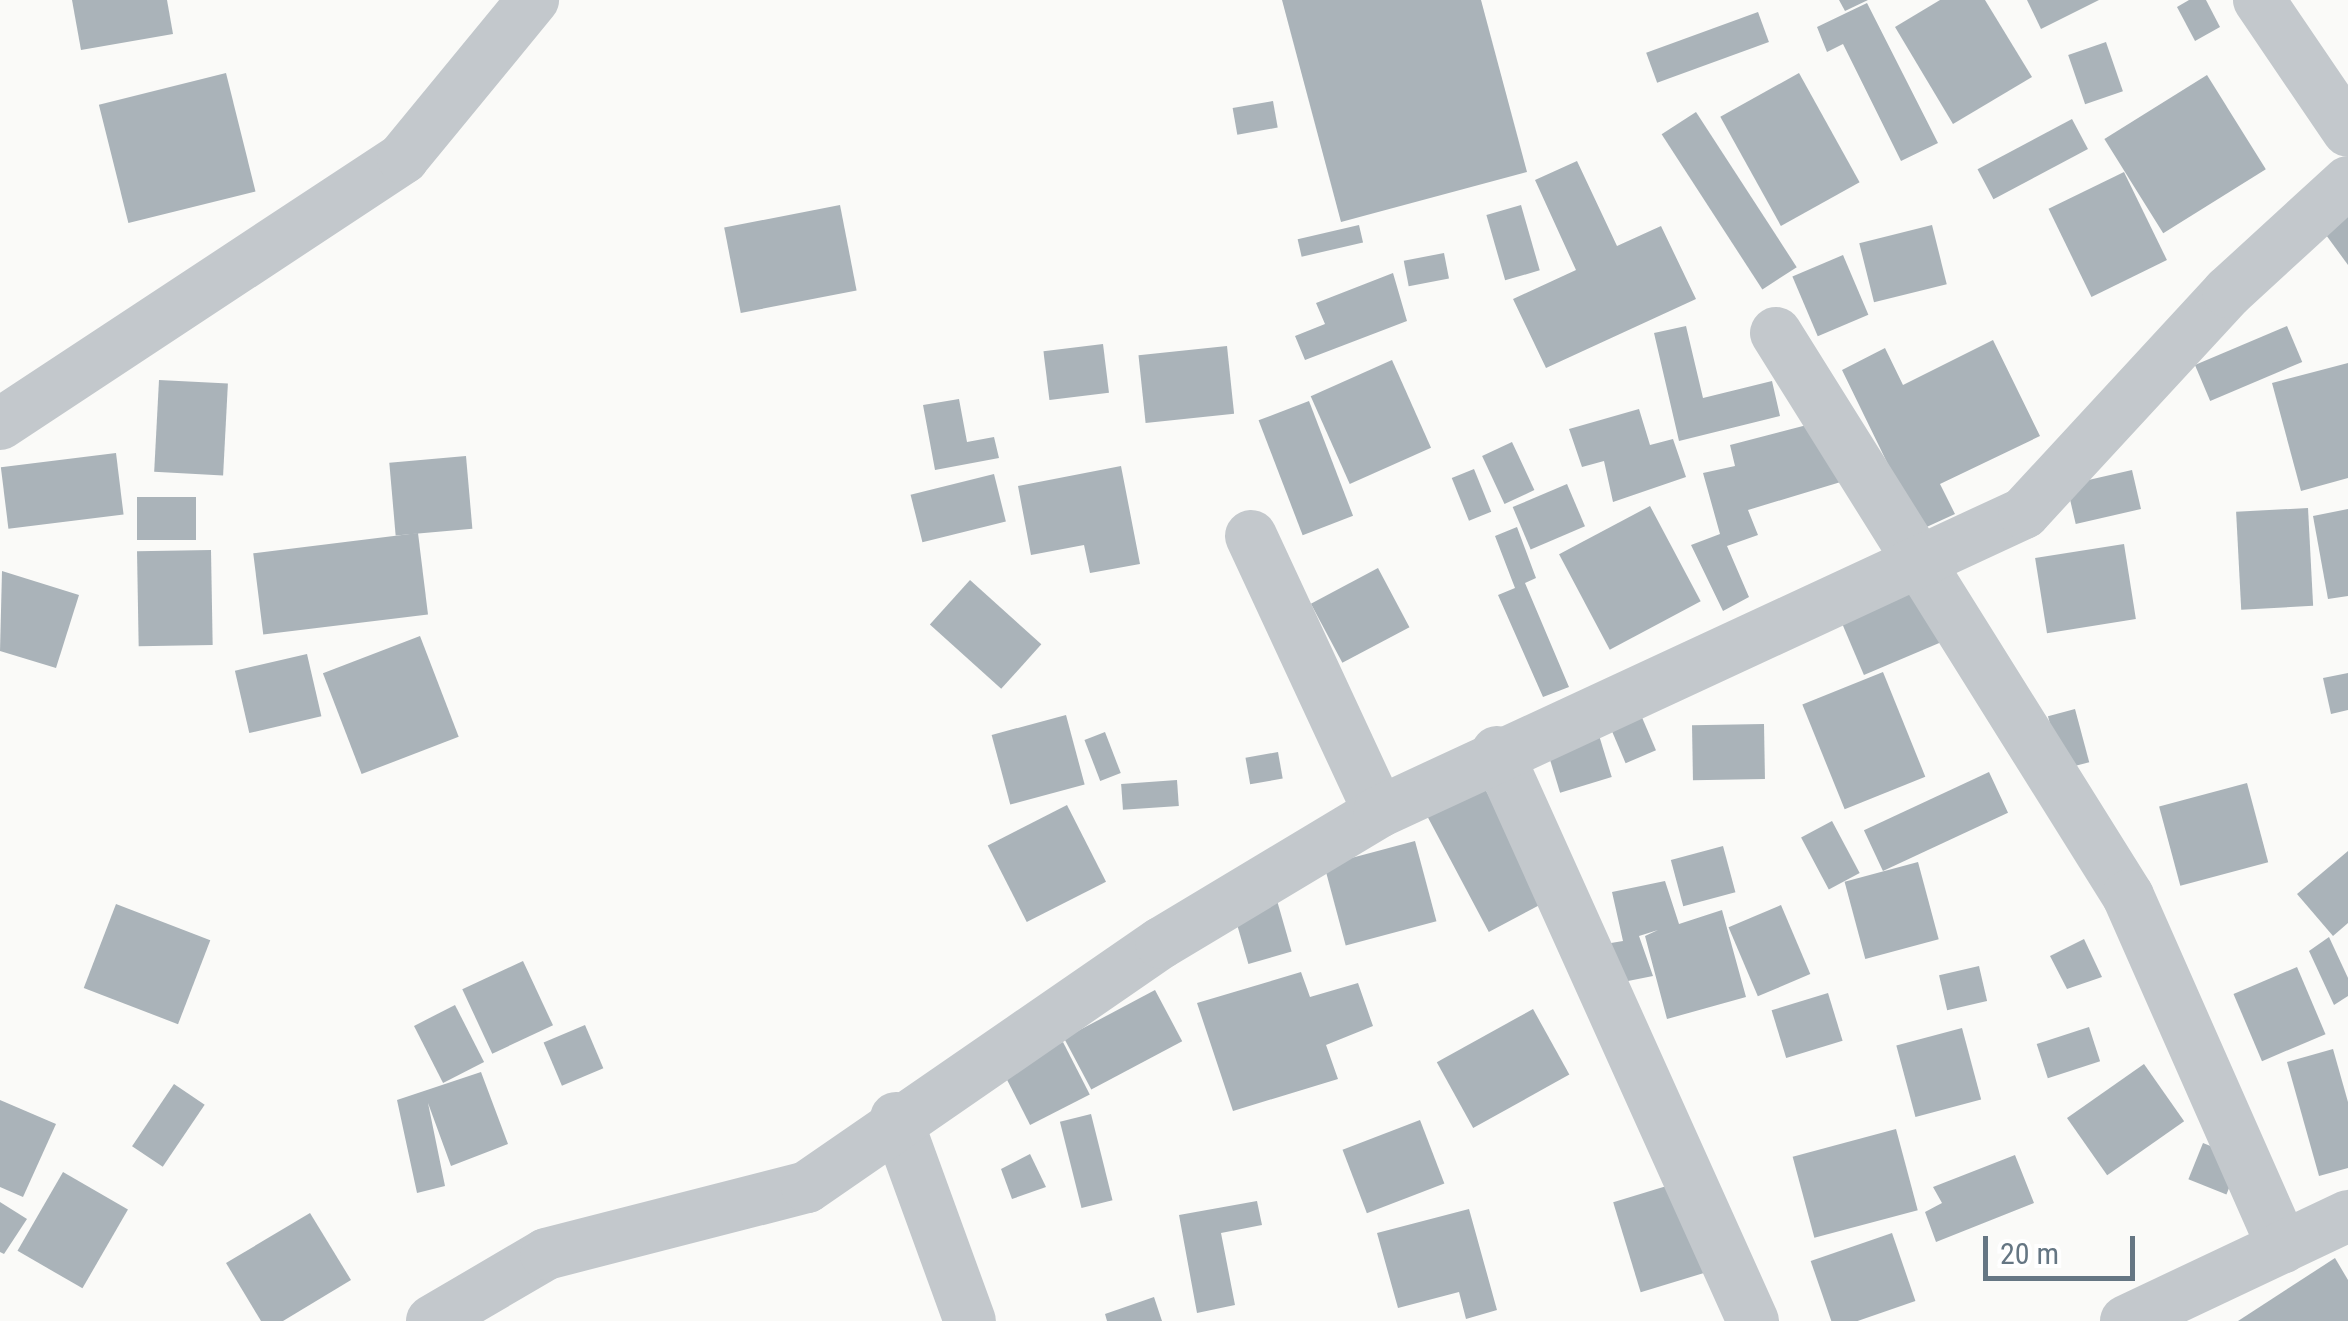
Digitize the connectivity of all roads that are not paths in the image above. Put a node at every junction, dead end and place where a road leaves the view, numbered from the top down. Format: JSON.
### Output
{"nodes":[{"id":1,"x":533,"y":0,"type":"edge"},
{"id":2,"x":2259,"y":0,"type":"edge"},
{"id":3,"x":2348,"y":130,"type":"edge"},
{"id":4,"x":2348,"y":182,"type":"edge"},
{"id":5,"x":1776,"y":332,"type":"dead end"},
{"id":6,"x":0,"y":424,"type":"edge"},
{"id":7,"x":1252,"y":536,"type":"dead end"},
{"id":8,"x":1922,"y":562,"type":"junction"},
{"id":9,"x":1497,"y":752,"type":"junction"},
{"id":10,"x":1379,"y":812,"type":"junction"},
{"id":11,"x":896,"y":1118,"type":"junction"},
{"id":12,"x":2348,"y":1216,"type":"edge"},
{"id":13,"x":2283,"y":1247,"type":"junction"},
{"id":14,"x":432,"y":1321,"type":"edge"},
{"id":15,"x":970,"y":1321,"type":"edge"},
{"id":16,"x":1753,"y":1321,"type":"edge"},
{"id":17,"x":2126,"y":1321,"type":"edge"}],
"edges":[{"from":1,"to":6,"type":"street"},
{"from":2,"to":3,"type":"street"},
{"from":4,"to":8,"type":"street"},
{"from":5,"to":8,"type":"street"},
{"from":7,"to":10,"type":"street"},
{"from":8,"to":9,"type":"street"},
{"from":8,"to":13,"type":"street"},
{"from":9,"to":10,"type":"street"},
{"from":9,"to":16,"type":"street"},
{"from":10,"to":11,"type":"street"},
{"from":11,"to":14,"type":"street"},
{"from":11,"to":15,"type":"street"},
{"from":12,"to":13,"type":"street"},
{"from":13,"to":17,"type":"street"}]}
